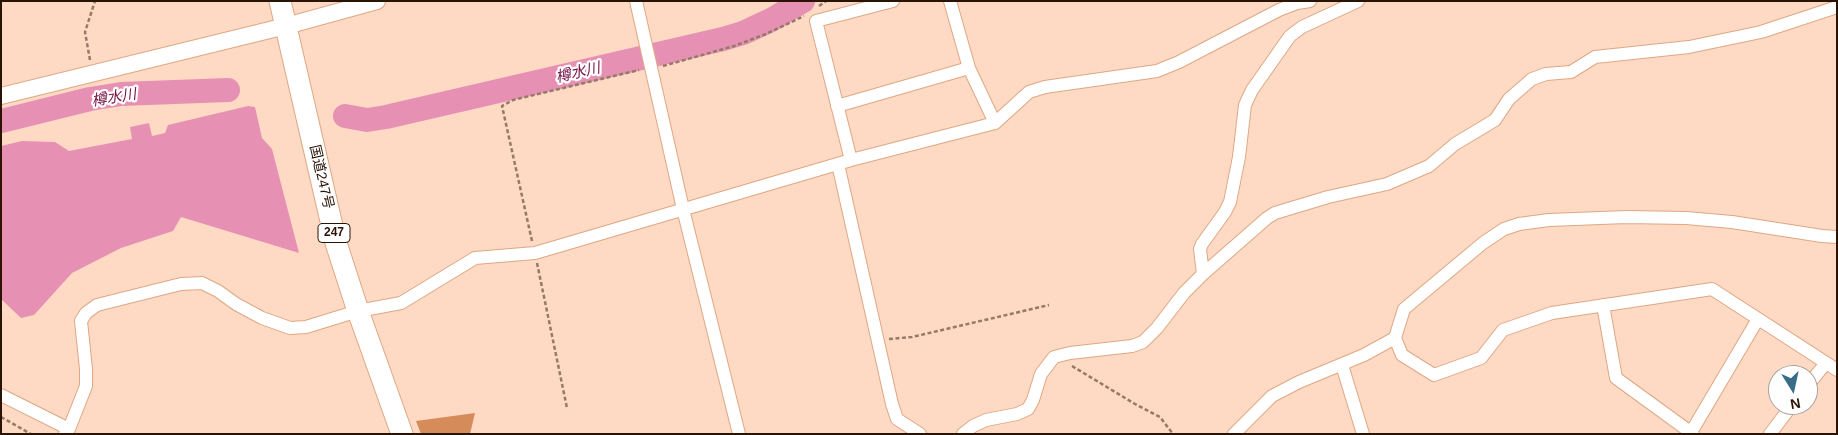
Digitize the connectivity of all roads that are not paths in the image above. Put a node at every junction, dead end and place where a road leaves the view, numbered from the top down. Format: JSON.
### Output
{"nodes":[{"id":1,"x":280,"y":1,"type":"edge"},
{"id":2,"x":377,"y":1,"type":"edge"},
{"id":3,"x":636,"y":1,"type":"edge"},
{"id":4,"x":893,"y":1,"type":"edge"},
{"id":5,"x":950,"y":1,"type":"edge"},
{"id":6,"x":1310,"y":1,"type":"edge"},
{"id":7,"x":1358,"y":1,"type":"edge"},
{"id":8,"x":1837,"y":7,"type":"edge"},
{"id":9,"x":286,"y":26,"type":"junction"},
{"id":10,"x":969,"y":68,"type":"junction"},
{"id":11,"x":1,"y":96,"type":"edge"},
{"id":12,"x":837,"y":106,"type":"junction"},
{"id":13,"x":995,"y":123,"type":"junction"},
{"id":14,"x":844,"y":162,"type":"junction"},
{"id":15,"x":683,"y":209,"type":"junction"},
{"id":16,"x":1837,"y":237,"type":"edge"},
{"id":17,"x":1203,"y":274,"type":"junction"},
{"id":18,"x":1602,"y":305,"type":"junction"},
{"id":19,"x":358,"y":311,"type":"junction"},
{"id":20,"x":1758,"y":319,"type":"junction"},
{"id":21,"x":1395,"y":338,"type":"junction"},
{"id":22,"x":1826,"y":363,"type":"junction"},
{"id":23,"x":1342,"y":365,"type":"junction"},
{"id":24,"x":1837,"y":370,"type":"edge"},
{"id":25,"x":1818,"y":373,"type":"edge"},
{"id":26,"x":1,"y":395,"type":"edge"},
{"id":27,"x":1784,"y":415,"type":"edge"},
{"id":28,"x":67,"y":431,"type":"edge"},
{"id":29,"x":1691,"y":433,"type":"edge"},
{"id":30,"x":402,"y":434,"type":"edge"},
{"id":31,"x":739,"y":434,"type":"edge"},
{"id":32,"x":920,"y":434,"type":"edge"},
{"id":33,"x":963,"y":434,"type":"edge"},
{"id":34,"x":1234,"y":434,"type":"edge"},
{"id":35,"x":1363,"y":434,"type":"edge"},
{"id":36,"x":1770,"y":434,"type":"edge"}],
"edges":[{"from":1,"to":9,"type":"highway","name":"国道247号","number":"247"},
{"from":2,"to":9,"type":"street"},
{"from":3,"to":15,"type":"street"},
{"from":4,"to":12,"type":"street"},
{"from":5,"to":10,"type":"street"},
{"from":6,"to":13,"type":"street"},
{"from":7,"to":17,"type":"street"},
{"from":8,"to":17,"type":"street"},
{"from":9,"to":11,"type":"street"},
{"from":9,"to":19,"type":"highway","name":"国道247号","number":"247"},
{"from":10,"to":12,"type":"street"},
{"from":10,"to":13,"type":"street"},
{"from":12,"to":14,"type":"street"},
{"from":13,"to":14,"type":"street"},
{"from":14,"to":15,"type":"street"},
{"from":14,"to":32,"type":"street"},
{"from":15,"to":19,"type":"street"},
{"from":15,"to":31,"type":"street"},
{"from":16,"to":21,"type":"street"},
{"from":17,"to":33,"type":"street"},
{"from":18,"to":20,"type":"street"},
{"from":18,"to":21,"type":"street"},
{"from":18,"to":29,"type":"street"},
{"from":19,"to":28,"type":"street"},
{"from":19,"to":30,"type":"highway","name":"国道247号","number":"247"},
{"from":20,"to":22,"type":"street"},
{"from":20,"to":29,"type":"street"},
{"from":21,"to":23,"type":"street"},
{"from":22,"to":24,"type":"street"},
{"from":22,"to":25,"type":"street"},
{"from":23,"to":34,"type":"street"},
{"from":23,"to":35,"type":"street"},
{"from":26,"to":28,"type":"street"},
{"from":27,"to":36,"type":"street"}]}
